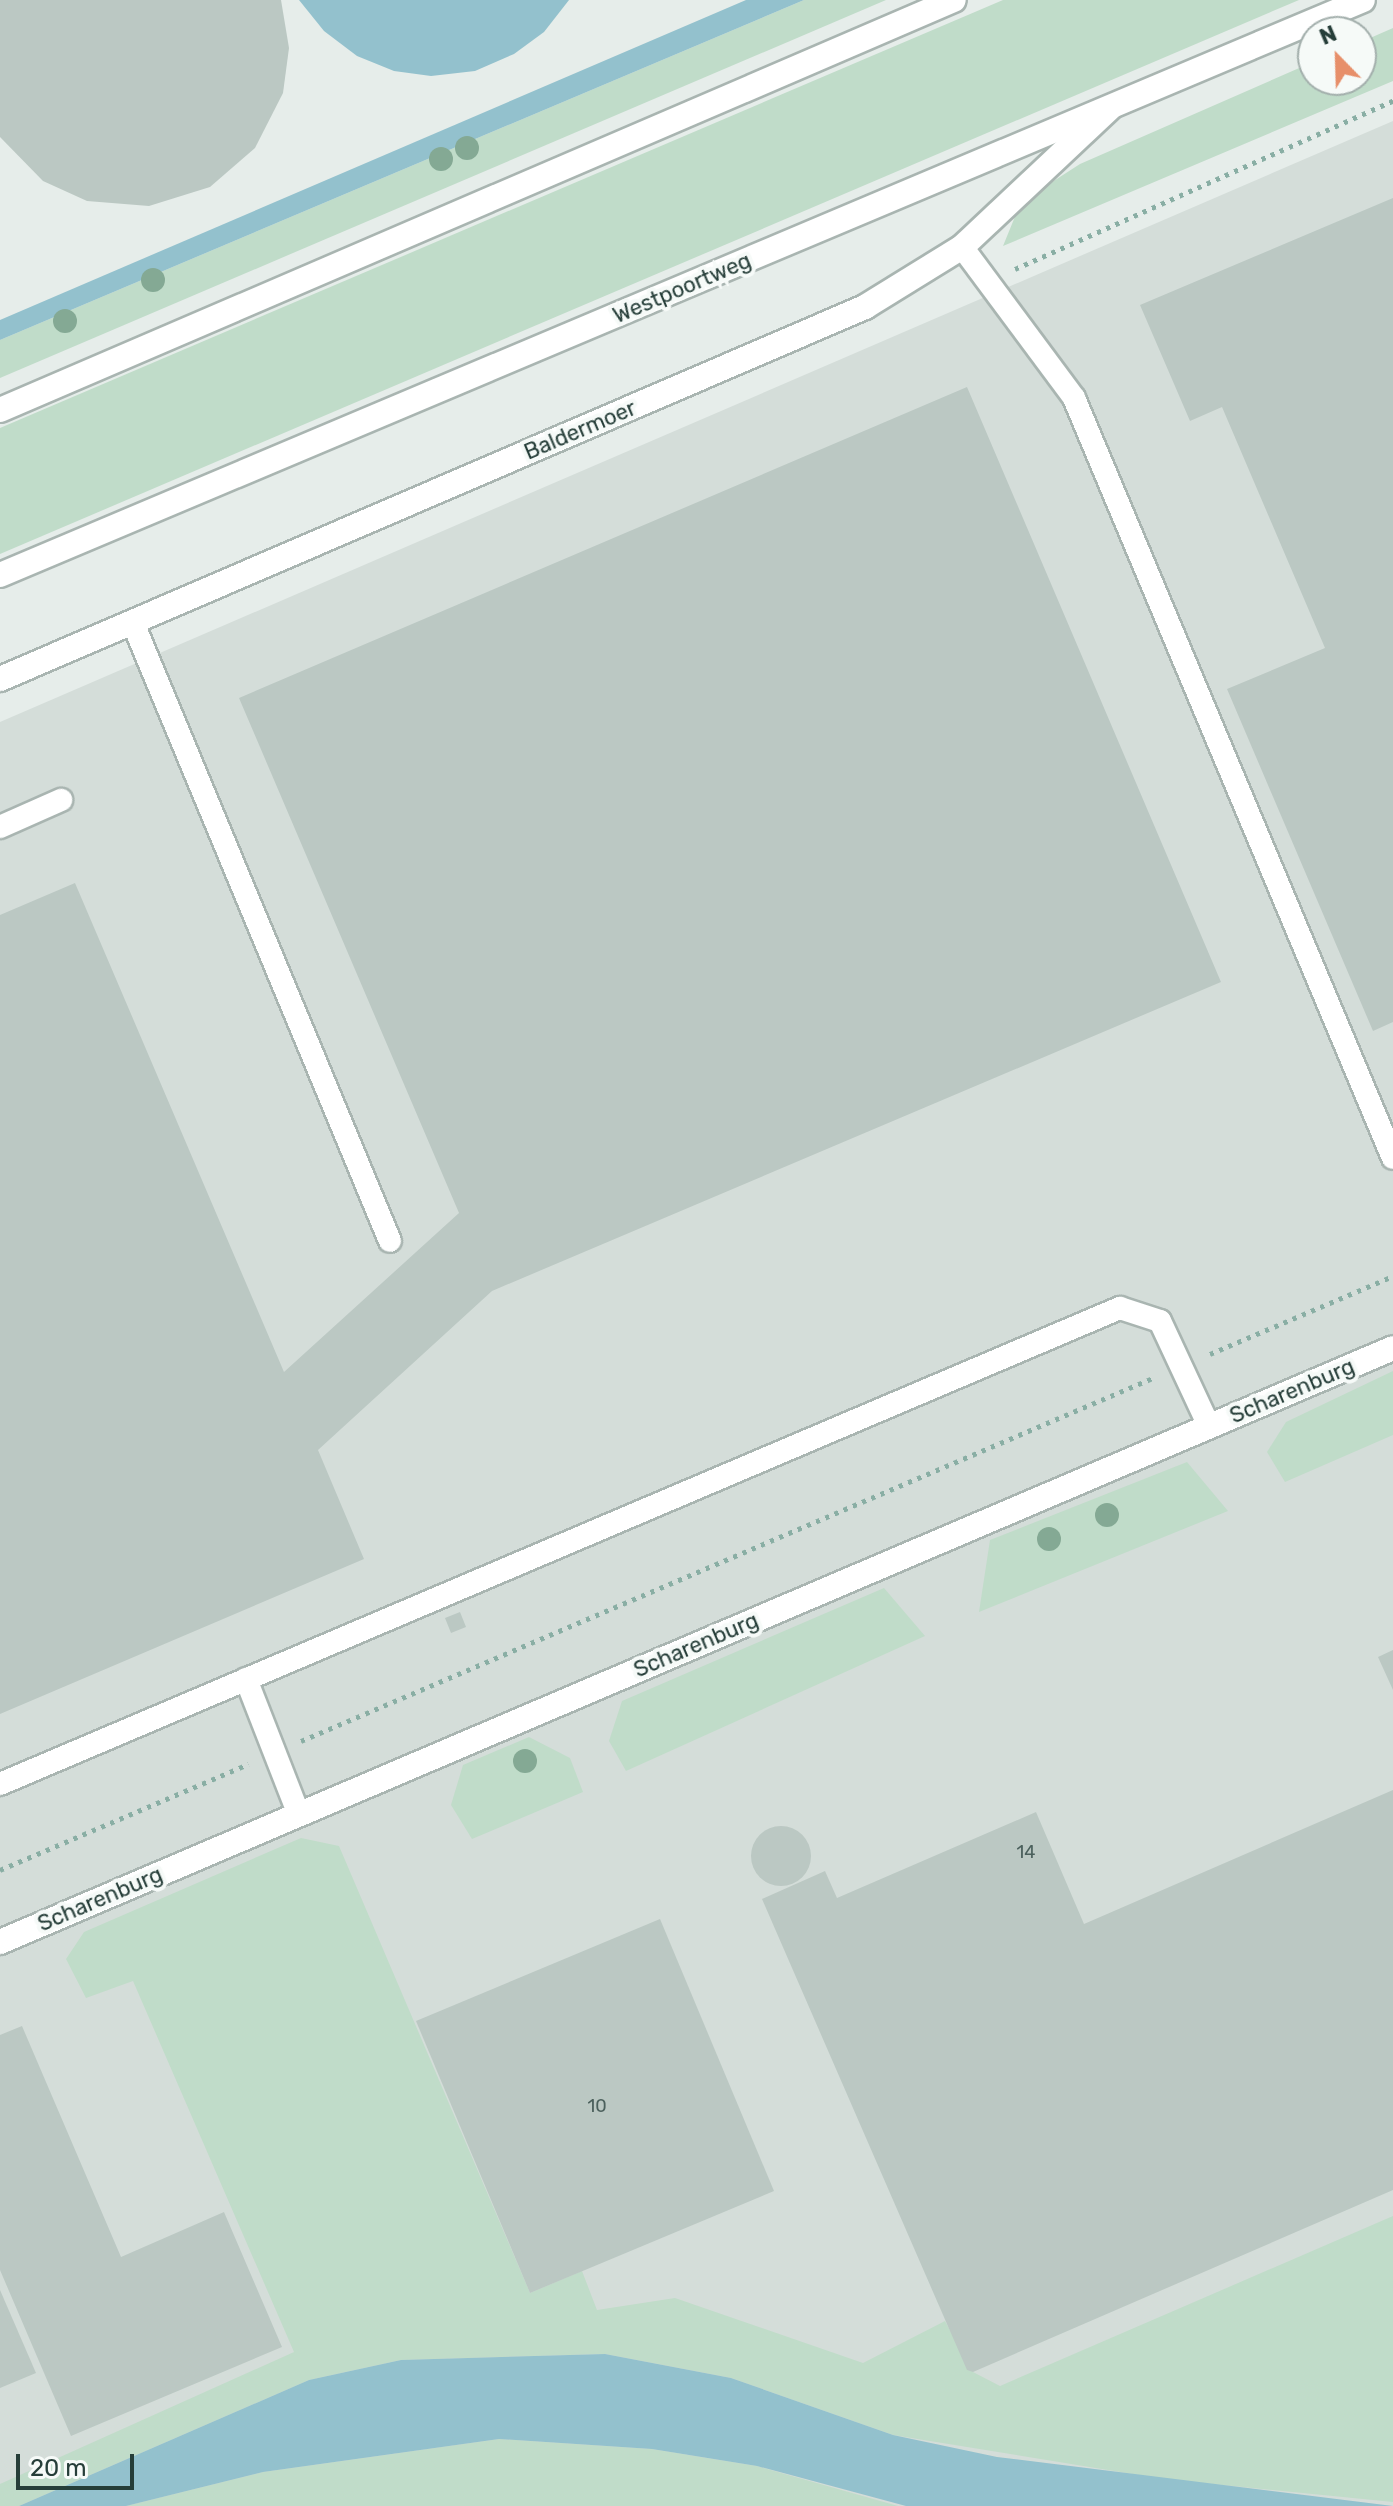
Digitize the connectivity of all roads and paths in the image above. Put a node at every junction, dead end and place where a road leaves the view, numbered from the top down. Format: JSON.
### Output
{"nodes":[{"id":1,"x":954,"y":0,"type":"edge"},
{"id":2,"x":1363,"y":0,"type":"edge"},
{"id":3,"x":1112,"y":105,"type":"junction"},
{"id":4,"x":962,"y":247,"type":"junction"},
{"id":5,"x":0,"y":410,"type":"edge"},
{"id":6,"x":0,"y":575,"type":"edge"},
{"id":7,"x":133,"y":623,"type":"junction"},
{"id":8,"x":0,"y":679,"type":"edge"},
{"id":9,"x":61,"y":800,"type":"dead end"},
{"id":10,"x":0,"y":827,"type":"edge"},
{"id":11,"x":1393,"y":1158,"type":"edge"},
{"id":12,"x":390,"y":1241,"type":"dead end"},
{"id":13,"x":1393,"y":1276,"type":"edge"},
{"id":14,"x":1393,"y":1348,"type":"edge"},
{"id":15,"x":1183,"y":1365,"type":"junction"},
{"id":16,"x":1209,"y":1426,"type":"junction"},
{"id":17,"x":246,"y":1679,"type":"junction"},
{"id":18,"x":278,"y":1751,"type":"junction"},
{"id":19,"x":0,"y":1784,"type":"edge"},
{"id":20,"x":299,"y":1815,"type":"junction"},
{"id":21,"x":0,"y":1870,"type":"edge"},
{"id":22,"x":0,"y":1942,"type":"edge"}],
"edges":[{"from":1,"to":5,"type":"street"},
{"from":2,"to":3,"type":"street","name":"Westpoortweg"},
{"from":3,"to":4,"type":"street","name":"Baldermoer"},
{"from":3,"to":6,"type":"street","name":"Westpoortweg"},
{"from":4,"to":7,"type":"street","name":"Baldermoer"},
{"from":4,"to":11,"type":"lane"},
{"from":7,"to":8,"type":"street","name":"Baldermoer"},
{"from":7,"to":12,"type":"lane"},
{"from":9,"to":10,"type":"lane"},
{"from":13,"to":15,"type":"path"},
{"from":14,"to":16,"type":"street","name":"Scharenburg"},
{"from":15,"to":16,"type":"lane"},
{"from":15,"to":17,"type":"lane"},
{"from":15,"to":18,"type":"path"},
{"from":16,"to":20,"type":"street","name":"Scharenburg"},
{"from":17,"to":18,"type":"lane"},
{"from":17,"to":19,"type":"lane"},
{"from":18,"to":20,"type":"lane"},
{"from":18,"to":21,"type":"path"},
{"from":20,"to":22,"type":"street","name":"Scharenburg"}]}
